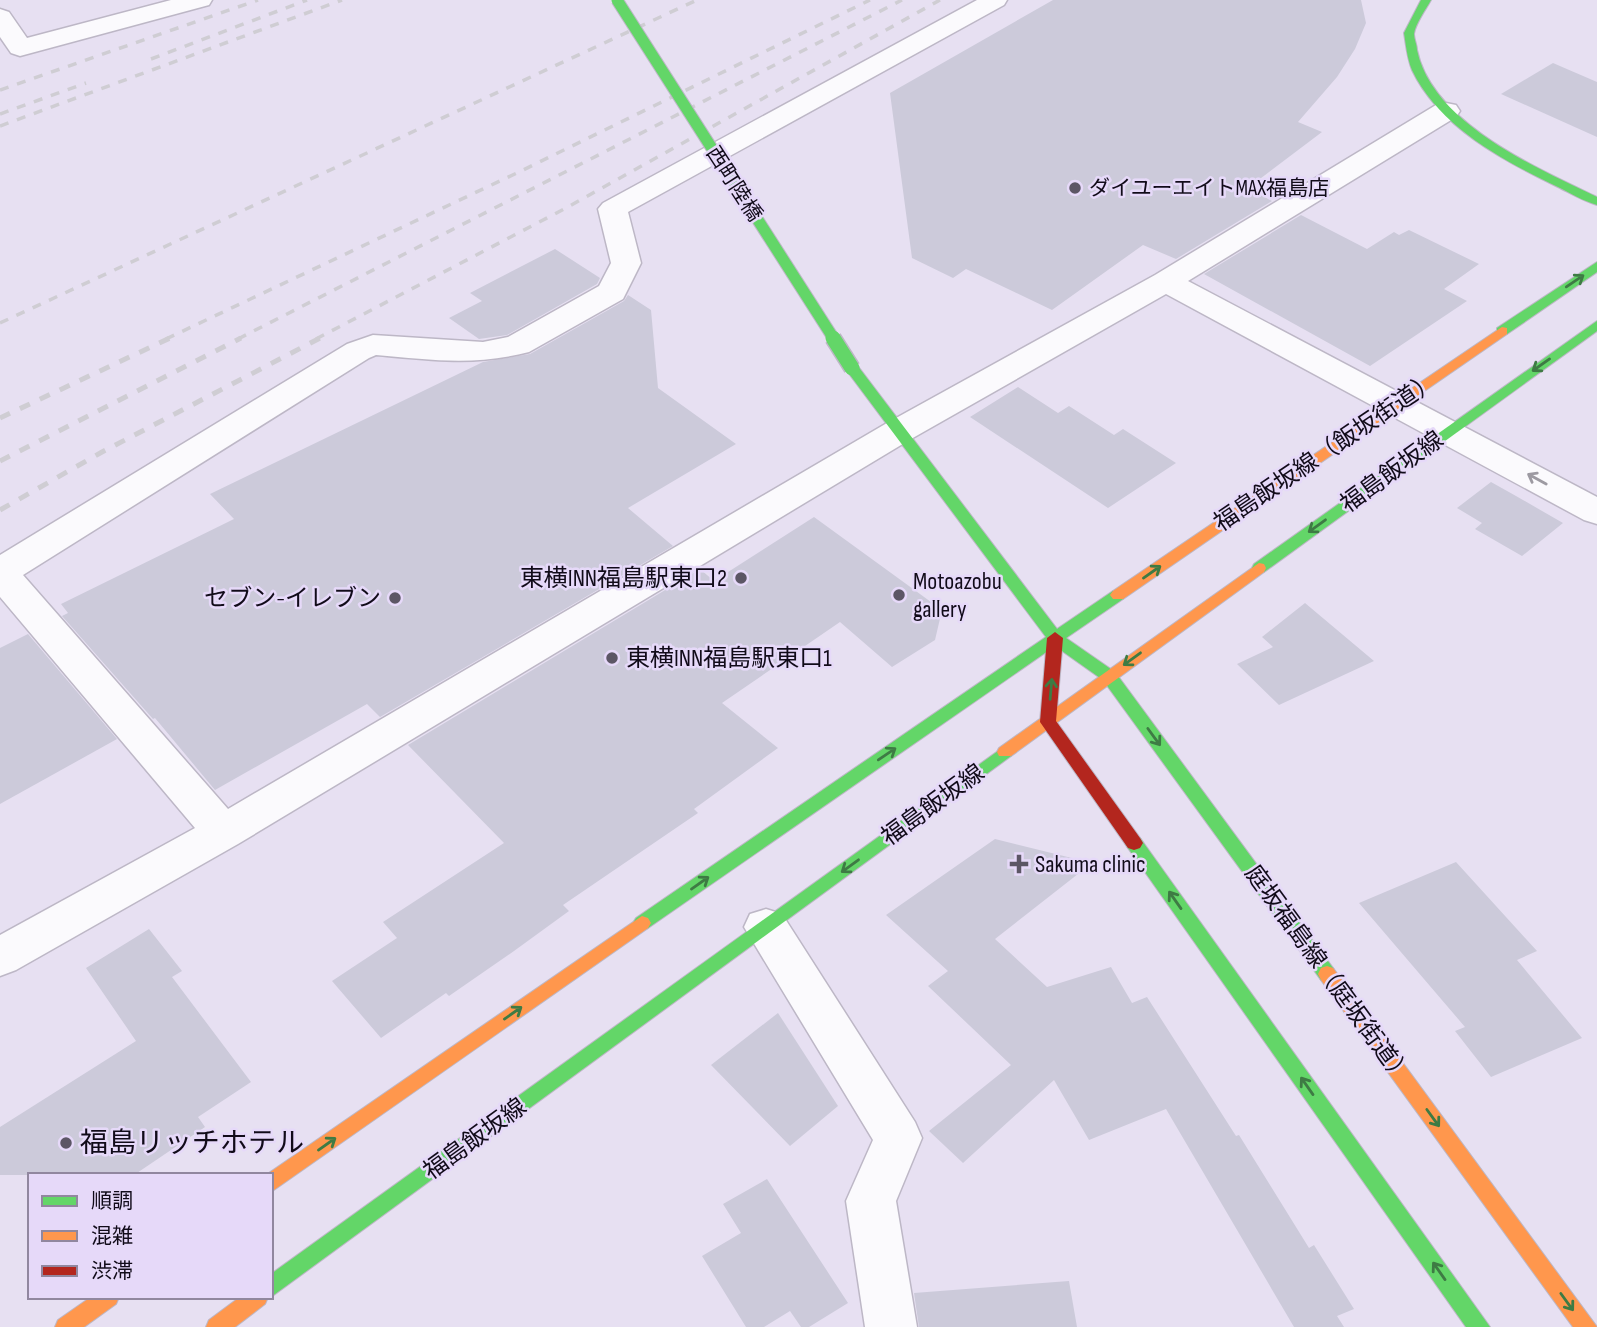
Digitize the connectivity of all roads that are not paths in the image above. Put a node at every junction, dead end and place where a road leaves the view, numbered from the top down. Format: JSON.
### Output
{"nodes":[{"id":1,"x":200,"y":0,"type":"edge"},
{"id":2,"x":617,"y":0,"type":"edge"},
{"id":3,"x":995,"y":0,"type":"edge"},
{"id":4,"x":1426,"y":0,"type":"edge"},
{"id":5,"x":0,"y":17,"type":"edge"},
{"id":6,"x":1446,"y":111,"type":"junction"},
{"id":7,"x":1597,"y":201,"type":"edge"},
{"id":8,"x":1597,"y":266,"type":"edge"},
{"id":9,"x":1166,"y":281,"type":"junction"},
{"id":10,"x":1597,"y":325,"type":"edge"},
{"id":11,"x":852,"y":368,"type":"joint"},
{"id":12,"x":1397,"y":403,"type":"junction"},
{"id":13,"x":1449,"y":430,"type":"junction"},
{"id":14,"x":899,"y":431,"type":"junction"},
{"id":15,"x":1597,"y":512,"type":"edge"},
{"id":16,"x":0,"y":573,"type":"edge"},
{"id":17,"x":1055,"y":638,"type":"junction"},
{"id":18,"x":1109,"y":676,"type":"junction"},
{"id":19,"x":1048,"y":722,"type":"junction"},
{"id":20,"x":223,"y":832,"type":"junction"},
{"id":21,"x":765,"y":927,"type":"junction"},
{"id":22,"x":0,"y":957,"type":"edge"},
{"id":23,"x":273,"y":1182,"type":"edge"},
{"id":24,"x":273,"y":1286,"type":"edge"},
{"id":25,"x":106,"y":1299,"type":"edge"},
{"id":26,"x":255,"y":1299,"type":"edge"},
{"id":27,"x":66,"y":1327,"type":"edge"},
{"id":28,"x":217,"y":1327,"type":"edge"},
{"id":29,"x":891,"y":1327,"type":"edge"},
{"id":30,"x":1479,"y":1327,"type":"edge"},
{"id":31,"x":1586,"y":1327,"type":"edge"}],
"edges":[{"from":1,"to":5,"type":"street"},
{"from":2,"to":11,"type":"main road","name":"西町陸橋","bridge":true},
{"from":3,"to":16,"type":"street"},
{"from":4,"to":6,"type":"main road"},
{"from":6,"to":7,"type":"main road"},
{"from":6,"to":9,"type":"street"},
{"from":12,"to":8,"type":"main road","name":"福島飯坂線（飯坂街道）","one_way":true},
{"from":9,"to":12,"type":"street"},
{"from":9,"to":14,"type":"street"},
{"from":10,"to":13,"type":"main road","name":"福島飯坂線","one_way":true},
{"from":11,"to":14,"type":"main road","name":"庭坂福島線（庭坂街道）"},
{"from":12,"to":13,"type":"street"},
{"from":17,"to":12,"type":"main road","name":"福島飯坂線（飯坂街道）","one_way":true},
{"from":15,"to":13,"type":"street","one_way":true},
{"from":13,"to":18,"type":"main road","name":"福島飯坂線","one_way":true},
{"from":14,"to":17,"type":"main road","name":"庭坂福島線（庭坂街道）"},
{"from":14,"to":20,"type":"street"},
{"from":16,"to":20,"type":"street"},
{"from":17,"to":18,"type":"main road","name":"庭坂福島線（庭坂街道）"},
{"from":19,"to":17,"type":"main road","one_way":true},
{"from":23,"to":17,"type":"main road","one_way":true},
{"from":18,"to":19,"type":"main road","name":"福島飯坂線"},
{"from":18,"to":31,"type":"main road","name":"庭坂福島線（庭坂街道）","one_way":true},
{"from":19,"to":21,"type":"main road","name":"福島飯坂線","one_way":true},
{"from":30,"to":19,"type":"main road","one_way":true},
{"from":20,"to":22,"type":"street"},
{"from":21,"to":24,"type":"main road","name":"福島飯坂線"},
{"from":21,"to":29,"type":"street"},
{"from":25,"to":27,"type":"main road"},
{"from":26,"to":28,"type":"main road"}]}
